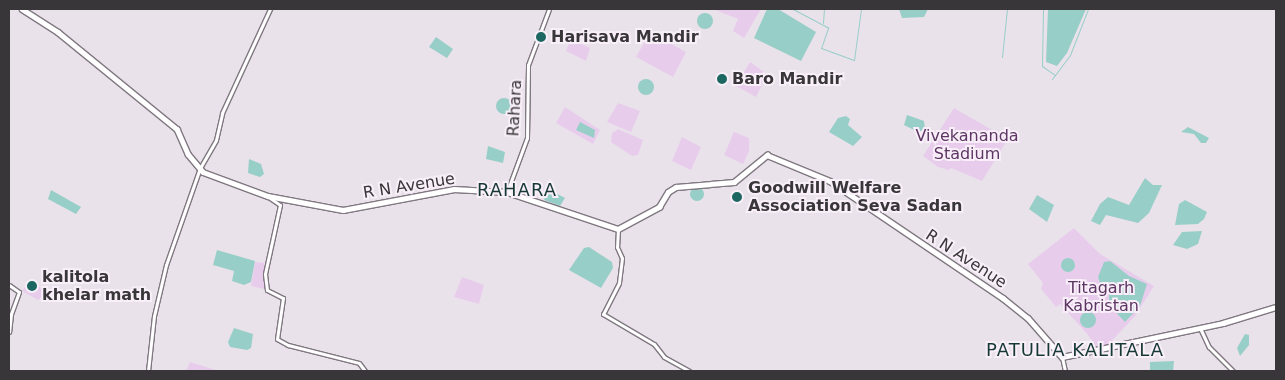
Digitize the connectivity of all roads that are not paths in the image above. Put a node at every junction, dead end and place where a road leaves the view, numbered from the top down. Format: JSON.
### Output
{"nodes":[{"id":1,"x":22,"y":9,"type":"edge"},
{"id":2,"x":270,"y":9,"type":"edge"},
{"id":3,"x":549,"y":9,"type":"edge"},
{"id":4,"x":200,"y":168,"type":"junction"},
{"id":5,"x":507,"y":192,"type":"junction"},
{"id":6,"x":268,"y":196,"type":"junction"},
{"id":7,"x":618,"y":229,"type":"junction"},
{"id":8,"x":9,"y":285,"type":"edge"},
{"id":9,"x":1276,"y":307,"type":"edge"},
{"id":10,"x":1199,"y":327,"type":"junction"},
{"id":11,"x":9,"y":332,"type":"edge"},
{"id":12,"x":1062,"y":357,"type":"junction"},
{"id":13,"x":148,"y":371,"type":"edge"},
{"id":14,"x":365,"y":371,"type":"edge"},
{"id":15,"x":689,"y":371,"type":"edge"},
{"id":16,"x":1065,"y":371,"type":"edge"},
{"id":17,"x":1232,"y":371,"type":"edge"}],
"edges":[{"from":1,"to":4,"type":"main road"},
{"from":2,"to":4,"type":"street"},
{"from":3,"to":5,"type":"street","name":"Rahara"},
{"from":4,"to":6,"type":"main road","name":"R N Avenue"},
{"from":4,"to":13,"type":"street"},
{"from":5,"to":6,"type":"main road","name":"R N Avenue"},
{"from":5,"to":7,"type":"main road","name":"R N Avenue"},
{"from":6,"to":14,"type":"street"},
{"from":7,"to":12,"type":"main road","name":"R N Avenue"},
{"from":7,"to":15,"type":"street"},
{"from":8,"to":11,"type":"street"},
{"from":9,"to":10,"type":"main road"},
{"from":10,"to":12,"type":"main road"},
{"from":10,"to":17,"type":"street"},
{"from":12,"to":16,"type":"street"}]}
